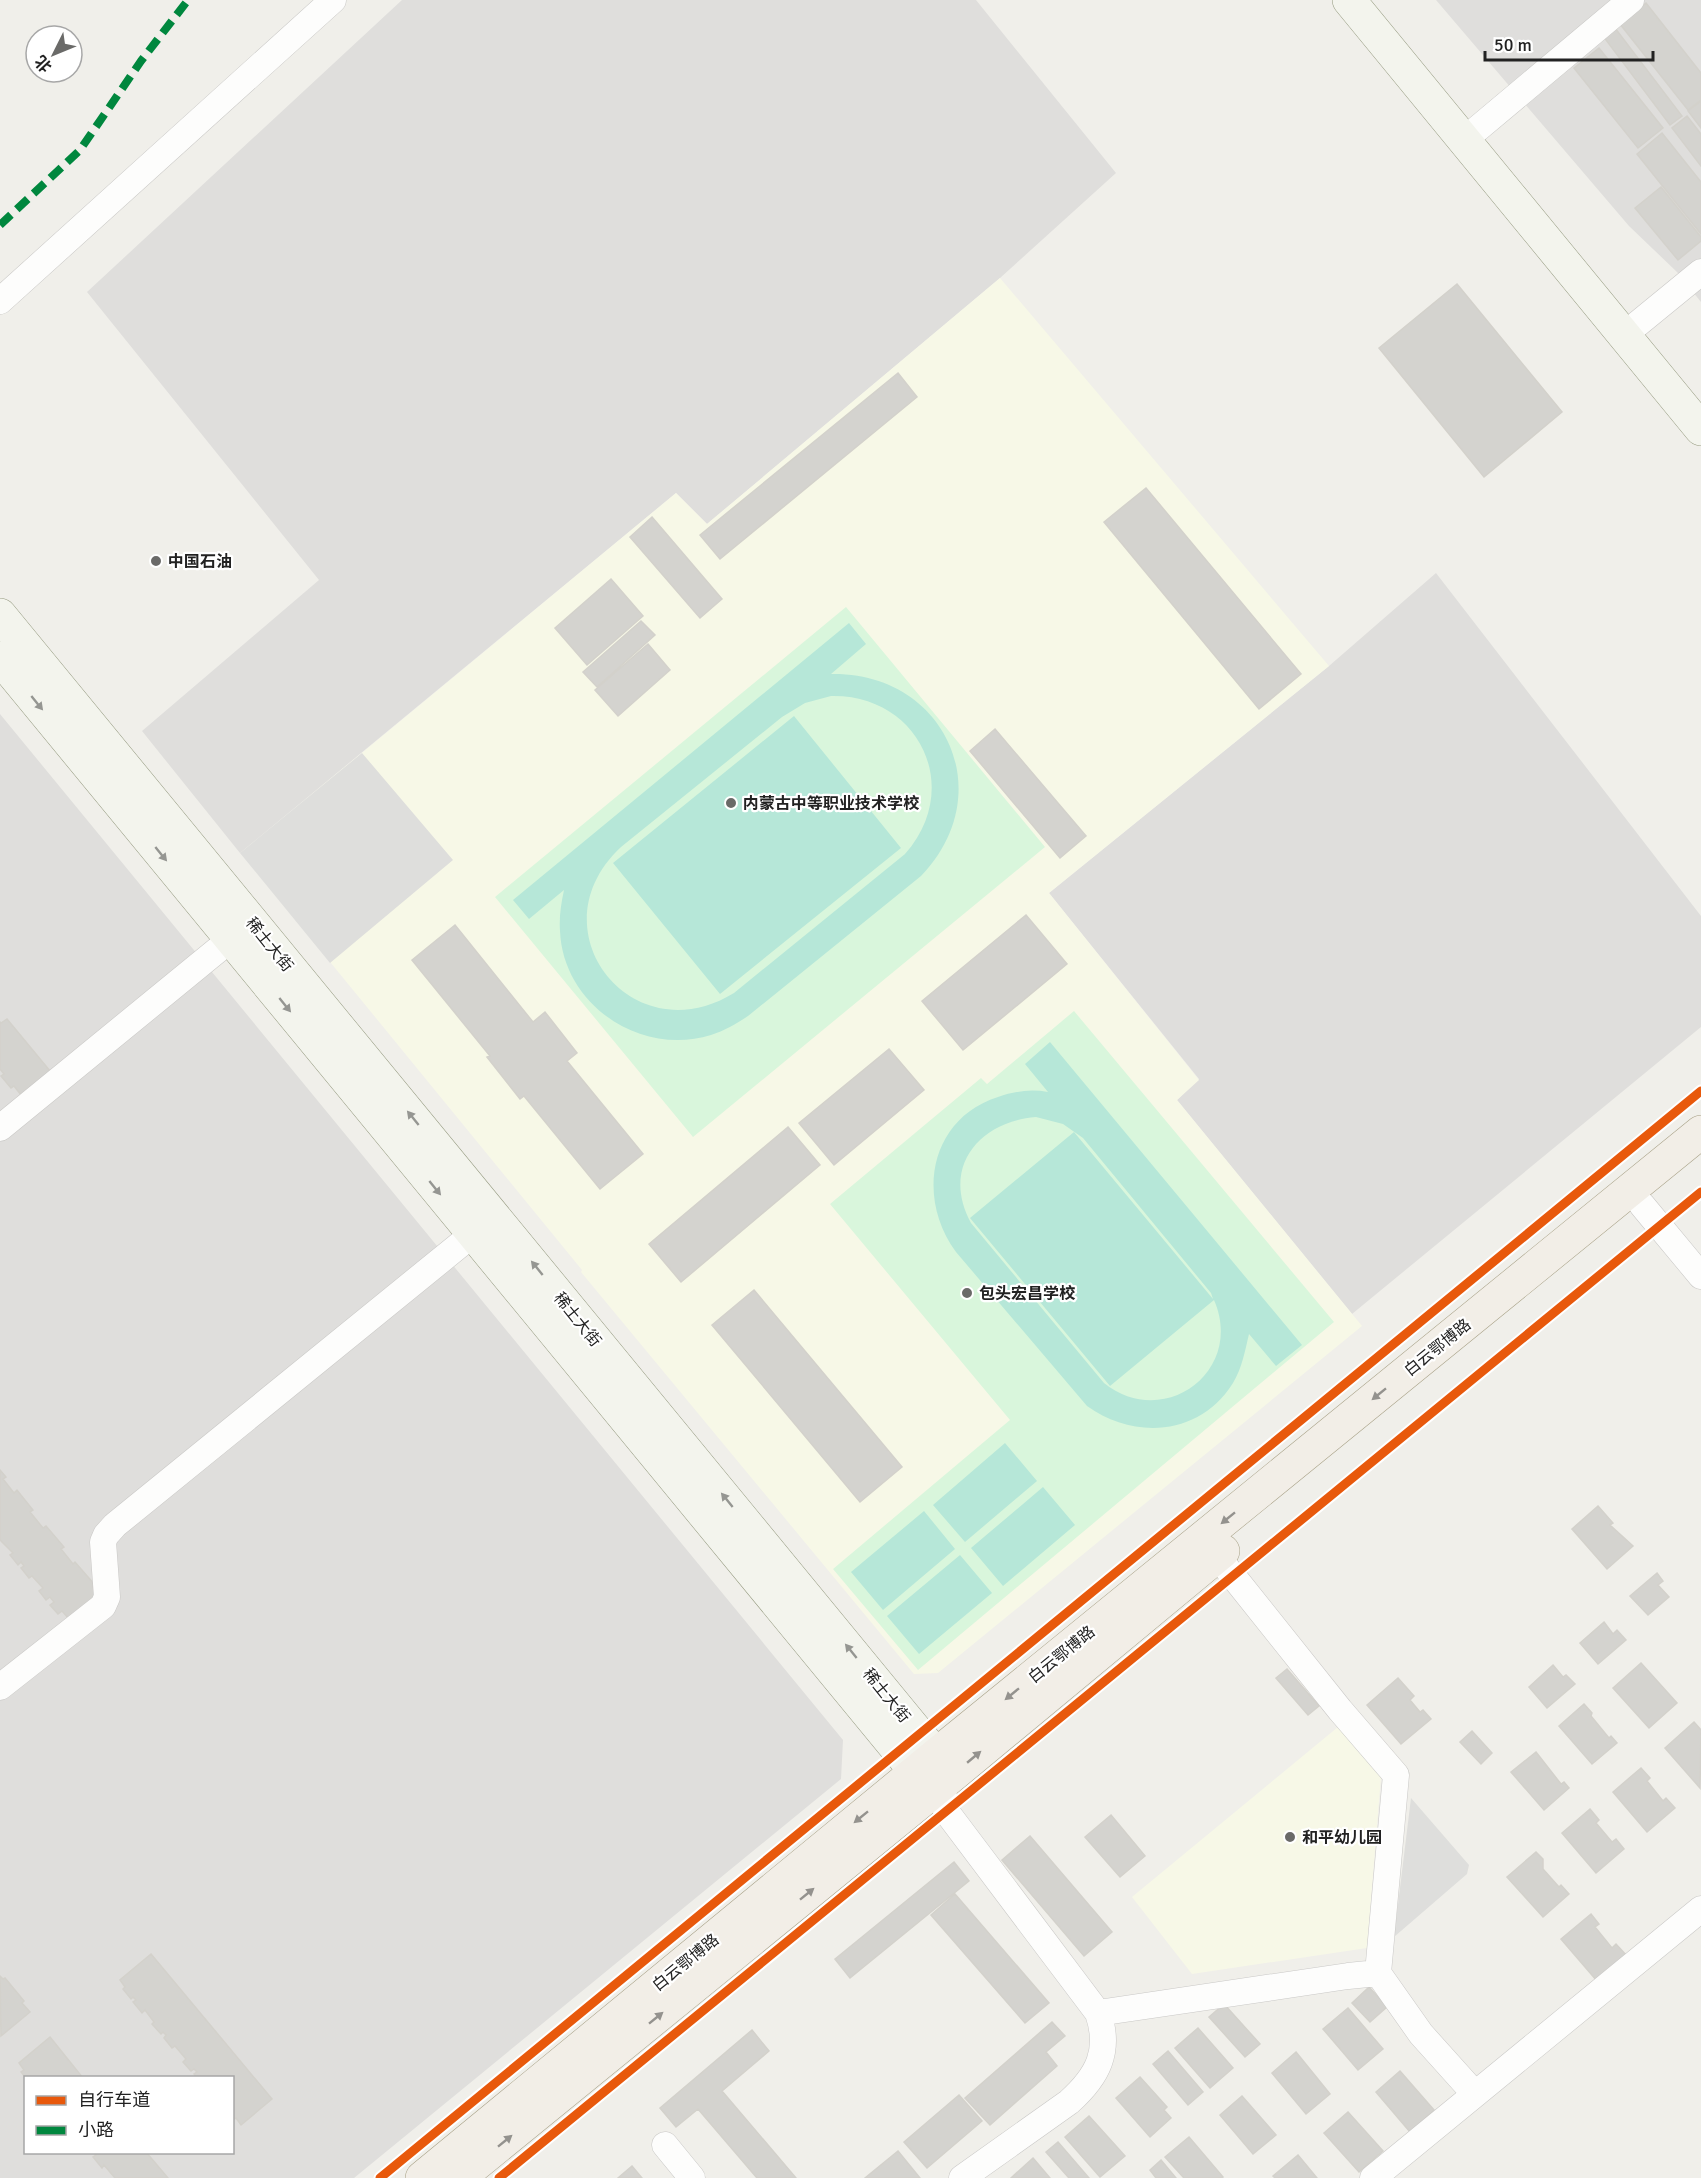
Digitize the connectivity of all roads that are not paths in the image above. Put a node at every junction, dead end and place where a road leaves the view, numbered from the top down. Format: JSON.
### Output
{"nodes":[{"id":1,"x":333,"y":0,"type":"edge"},
{"id":2,"x":1349,"y":0,"type":"edge"},
{"id":3,"x":1631,"y":0,"type":"edge"},
{"id":4,"x":1464,"y":140,"type":"junction"},
{"id":5,"x":1701,"y":272,"type":"edge"},
{"id":6,"x":0,"y":301,"type":"edge"},
{"id":7,"x":1624,"y":335,"type":"junction"},
{"id":8,"x":1701,"y":429,"type":"edge"},
{"id":9,"x":0,"y":615,"type":"edge"},
{"id":10,"x":0,"y":658,"type":"edge"},
{"id":11,"x":231,"y":939,"type":"junction"},
{"id":12,"x":0,"y":1128,"type":"edge"},
{"id":13,"x":1701,"y":1132,"type":"edge"},
{"id":14,"x":1701,"y":1156,"type":"edge"},
{"id":15,"x":1642,"y":1205,"type":"junction"},
{"id":16,"x":473,"y":1234,"type":"junction"},
{"id":17,"x":1701,"y":1276,"type":"edge"},
{"id":18,"x":1217,"y":1556,"type":"junction"},
{"id":19,"x":0,"y":1687,"type":"edge"},
{"id":20,"x":931,"y":1770,"type":"junction"},
{"id":21,"x":1701,"y":1909,"type":"edge"},
{"id":22,"x":1378,"y":1973,"type":"junction"},
{"id":23,"x":1098,"y":2013,"type":"junction"},
{"id":24,"x":1474,"y":2093,"type":"junction"},
{"id":25,"x":665,"y":2145,"type":"dead end"},
{"id":26,"x":966,"y":2177,"type":"edge"},
{"id":27,"x":422,"y":2178,"type":"edge"},
{"id":28,"x":459,"y":2178,"type":"edge"},
{"id":29,"x":692,"y":2178,"type":"edge"},
{"id":30,"x":1373,"y":2178,"type":"edge"}],
"edges":[{"from":1,"to":6,"type":"street"},
{"from":2,"to":4,"type":"main road"},
{"from":3,"to":4,"type":"street"},
{"from":4,"to":7,"type":"main road"},
{"from":5,"to":7,"type":"street"},
{"from":7,"to":8,"type":"main road"},
{"from":20,"to":9,"type":"main road","name":"稀土大街","one_way":true},
{"from":10,"to":11,"type":"main road","name":"稀土大街","one_way":true},
{"from":11,"to":12,"type":"street"},
{"from":11,"to":16,"type":"main road","name":"稀土大街","one_way":true},
{"from":13,"to":20,"type":"main road","name":"白云鄂博路","one_way":true},
{"from":14,"to":15,"type":"main road","name":"白云鄂博路"},
{"from":15,"to":17,"type":"street"},
{"from":15,"to":18,"type":"main road","name":"白云鄂博路"},
{"from":16,"to":19,"type":"street"},
{"from":16,"to":20,"type":"main road","name":"稀土大街"},
{"from":20,"to":18,"type":"main road","name":"白云鄂博路","one_way":true},
{"from":18,"to":22,"type":"street"},
{"from":20,"to":23,"type":"street"},
{"from":20,"to":27,"type":"main road","name":"白云鄂博路","one_way":true},
{"from":28,"to":20,"type":"main road","name":"白云鄂博路","one_way":true},
{"from":21,"to":24,"type":"street"},
{"from":22,"to":23,"type":"street"},
{"from":22,"to":24,"type":"street"},
{"from":23,"to":26,"type":"street"},
{"from":24,"to":30,"type":"street"},
{"from":25,"to":29,"type":"street"}]}
